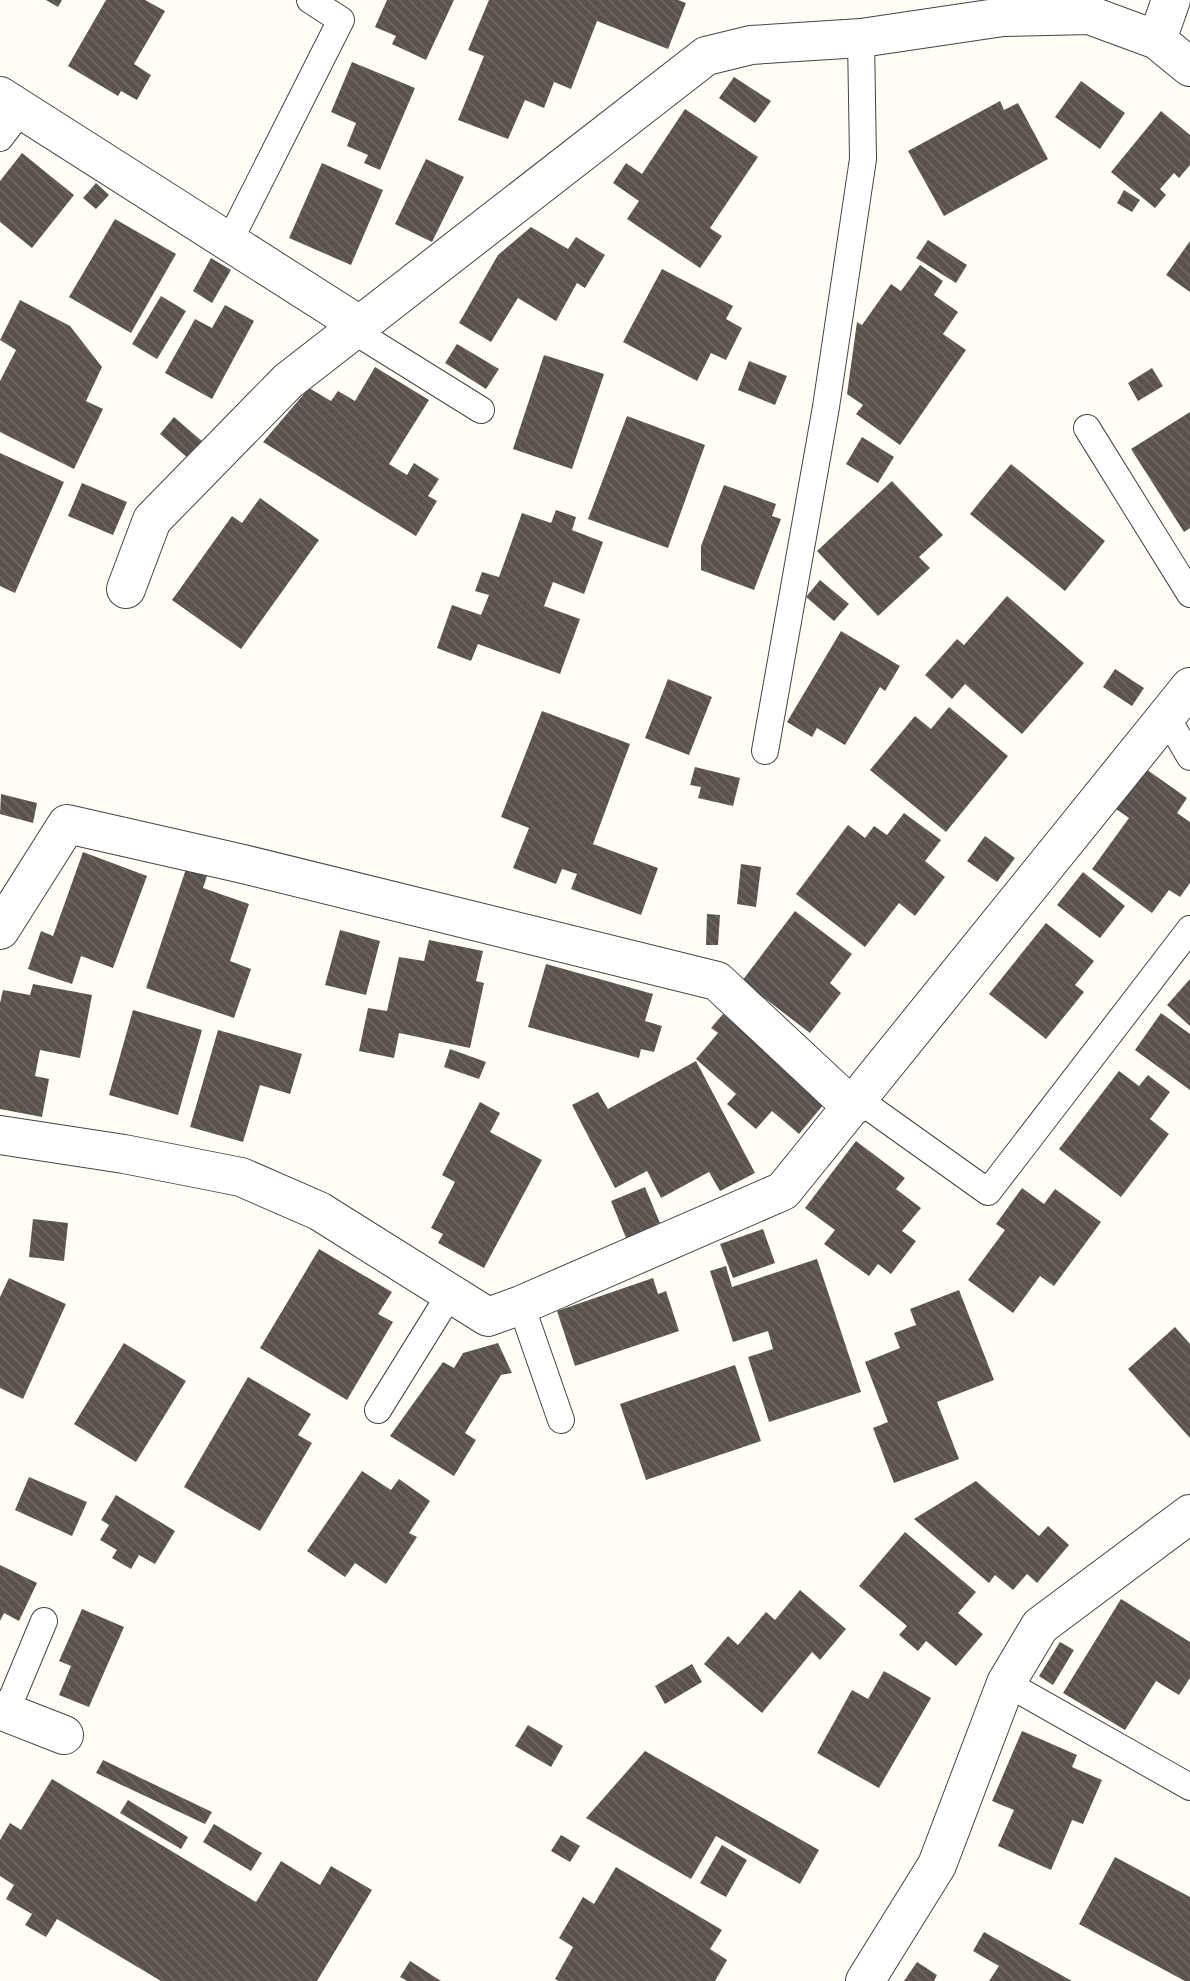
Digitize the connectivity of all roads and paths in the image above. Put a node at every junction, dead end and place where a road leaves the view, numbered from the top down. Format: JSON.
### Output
{"nodes":[{"id":1,"x":310,"y":0,"type":"edge"},
{"id":2,"x":1171,"y":0,"type":"edge"},
{"id":3,"x":861,"y":38,"type":"junction"},
{"id":4,"x":1157,"y":40,"type":"junction"},
{"id":5,"x":1190,"y":67,"type":"edge"},
{"id":6,"x":7,"y":115,"type":"edge"},
{"id":7,"x":229,"y":242,"type":"junction"},
{"id":8,"x":357,"y":329,"type":"junction"},
{"id":9,"x":481,"y":410,"type":"dead end"},
{"id":10,"x":1087,"y":428,"type":"dead end"},
{"id":11,"x":126,"y":589,"type":"dead end"},
{"id":12,"x":1190,"y":594,"type":"edge"},
{"id":13,"x":1190,"y":687,"type":"edge"},
{"id":14,"x":1166,"y":716,"type":"junction"},
{"id":15,"x":765,"y":751,"type":"dead end"},
{"id":16,"x":1190,"y":757,"type":"edge"},
{"id":17,"x":1190,"y":929,"type":"edge"},
{"id":18,"x":0,"y":930,"type":"edge"},
{"id":19,"x":855,"y":1104,"type":"junction"},
{"id":20,"x":0,"y":1135,"type":"edge"},
{"id":21,"x":450,"y":1294,"type":"junction"},
{"id":22,"x":521,"y":1305,"type":"junction"},
{"id":23,"x":378,"y":1410,"type":"dead end"},
{"id":24,"x":561,"y":1420,"type":"dead end"},
{"id":25,"x":1190,"y":1514,"type":"edge"},
{"id":26,"x":44,"y":1621,"type":"dead end"},
{"id":27,"x":1006,"y":1684,"type":"junction"},
{"id":28,"x":3,"y":1711,"type":"edge"},
{"id":29,"x":64,"y":1735,"type":"dead end"},
{"id":30,"x":1190,"y":1787,"type":"edge"},
{"id":31,"x":866,"y":1981,"type":"edge"}],
"edges":[{"from":1,"to":7,"type":"lane"},
{"from":2,"to":4,"type":"street"},
{"from":3,"to":4,"type":"street"},
{"from":3,"to":8,"type":"street"},
{"from":3,"to":15,"type":"lane"},
{"from":4,"to":5,"type":"street"},
{"from":6,"to":7,"type":"street"},
{"from":7,"to":8,"type":"street"},
{"from":8,"to":9,"type":"lane"},
{"from":8,"to":11,"type":"street"},
{"from":10,"to":12,"type":"lane"},
{"from":13,"to":14,"type":"street"},
{"from":14,"to":16,"type":"lane"},
{"from":14,"to":19,"type":"street"},
{"from":17,"to":19,"type":"lane"},
{"from":18,"to":19,"type":"street"},
{"from":19,"to":22,"type":"street"},
{"from":20,"to":21,"type":"street"},
{"from":21,"to":22,"type":"street"},
{"from":21,"to":23,"type":"lane"},
{"from":22,"to":24,"type":"lane"},
{"from":25,"to":27,"type":"street"},
{"from":26,"to":28,"type":"lane"},
{"from":27,"to":30,"type":"lane"},
{"from":27,"to":31,"type":"street"},
{"from":28,"to":29,"type":"street"}]}
